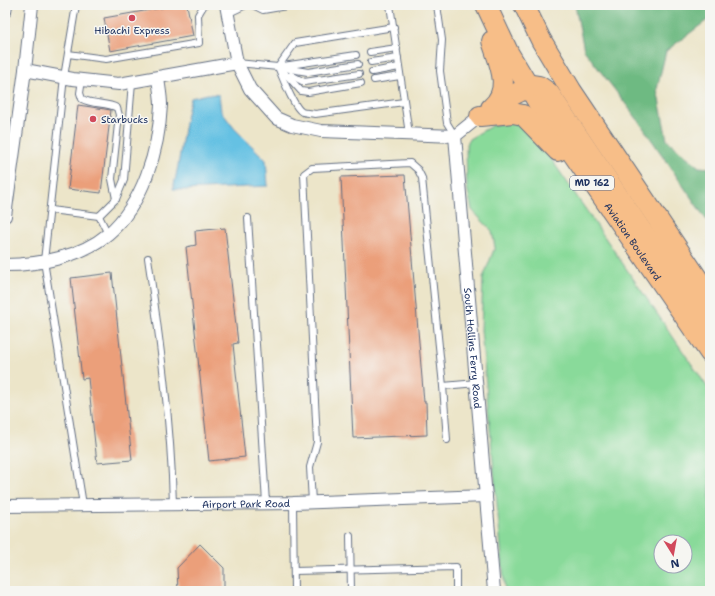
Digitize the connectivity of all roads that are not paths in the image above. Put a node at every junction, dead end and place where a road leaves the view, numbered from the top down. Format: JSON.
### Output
{"nodes":[{"id":1,"x":6,"y":5,"type":"edge"},
{"id":2,"x":32,"y":5,"type":"edge"},
{"id":3,"x":76,"y":5,"type":"edge"},
{"id":4,"x":204,"y":5,"type":"edge"},
{"id":5,"x":246,"y":5,"type":"edge"},
{"id":6,"x":253,"y":5,"type":"edge"},
{"id":7,"x":292,"y":5,"type":"edge"},
{"id":8,"x":390,"y":5,"type":"edge"},
{"id":9,"x":437,"y":5,"type":"edge"},
{"id":10,"x":481,"y":5,"type":"edge"},
{"id":11,"x":486,"y":5,"type":"edge"},
{"id":12,"x":524,"y":5,"type":"edge"},
{"id":13,"x":226,"y":9,"type":"edge"},
{"id":14,"x":5,"y":11,"type":"edge"},
{"id":15,"x":394,"y":27,"type":"junction"},
{"id":16,"x":396,"y":48,"type":"junction"},
{"id":17,"x":370,"y":52,"type":"dead end"},
{"id":18,"x":68,"y":54,"type":"junction"},
{"id":19,"x":356,"y":55,"type":"dead end"},
{"id":20,"x":398,"y":58,"type":"junction"},
{"id":21,"x":371,"y":62,"type":"dead end"},
{"id":22,"x":237,"y":63,"type":"junction"},
{"id":23,"x":358,"y":64,"type":"dead end"},
{"id":24,"x":278,"y":66,"type":"junction"},
{"id":25,"x":399,"y":67,"type":"junction"},
{"id":26,"x":25,"y":70,"type":"junction"},
{"id":27,"x":372,"y":72,"type":"dead end"},
{"id":28,"x":359,"y":74,"type":"dead end"},
{"id":29,"x":400,"y":76,"type":"junction"},
{"id":30,"x":64,"y":78,"type":"junction"},
{"id":31,"x":158,"y":78,"type":"junction"},
{"id":32,"x":82,"y":80,"type":"junction"},
{"id":33,"x":374,"y":80,"type":"dead end"},
{"id":34,"x":132,"y":82,"type":"junction"},
{"id":35,"x":361,"y":83,"type":"dead end"},
{"id":36,"x":528,"y":87,"type":"junction"},
{"id":37,"x":404,"y":102,"type":"junction"},
{"id":38,"x":497,"y":103,"type":"junction"},
{"id":39,"x":480,"y":116,"type":"junction"},
{"id":40,"x":409,"y":134,"type":"junction"},
{"id":41,"x":455,"y":136,"type":"junction"},
{"id":42,"x":116,"y":199,"type":"junction"},
{"id":43,"x":606,"y":204,"type":"junction"},
{"id":44,"x":50,"y":210,"type":"junction"},
{"id":45,"x":5,"y":216,"type":"edge"},
{"id":46,"x":99,"y":216,"type":"junction"},
{"id":47,"x":248,"y":218,"type":"dead end"},
{"id":48,"x":108,"y":234,"type":"junction"},
{"id":49,"x":148,"y":258,"type":"dead end"},
{"id":50,"x":44,"y":261,"type":"junction"},
{"id":51,"x":5,"y":265,"type":"edge"},
{"id":52,"x":710,"y":296,"type":"edge"},
{"id":53,"x":710,"y":323,"type":"edge"},
{"id":54,"x":710,"y":353,"type":"edge"},
{"id":55,"x":477,"y":384,"type":"junction"},
{"id":56,"x":443,"y":386,"type":"junction"},
{"id":57,"x":447,"y":440,"type":"dead end"},
{"id":58,"x":486,"y":496,"type":"junction"},
{"id":59,"x":312,"y":502,"type":"junction"},
{"id":60,"x":266,"y":503,"type":"junction"},
{"id":61,"x":293,"y":503,"type":"junction"},
{"id":62,"x":174,"y":504,"type":"junction"},
{"id":63,"x":83,"y":505,"type":"junction"},
{"id":64,"x":5,"y":506,"type":"edge"},
{"id":65,"x":350,"y":536,"type":"dead end"},
{"id":66,"x":351,"y":569,"type":"junction"},
{"id":67,"x":294,"y":571,"type":"junction"},
{"id":68,"x":294,"y":591,"type":"edge"},
{"id":69,"x":351,"y":591,"type":"edge"},
{"id":70,"x":456,"y":591,"type":"edge"},
{"id":71,"x":494,"y":591,"type":"edge"}],
"edges":[{"from":1,"to":14,"type":"street"},
{"from":2,"to":26,"type":"street"},
{"from":3,"to":18,"type":"lane"},
{"from":4,"to":18,"type":"lane"},
{"from":5,"to":13,"type":"lane"},
{"from":6,"to":7,"type":"lane"},
{"from":8,"to":15,"type":"lane"},
{"from":9,"to":41,"type":"lane"},
{"from":10,"to":38,"type":"main road"},
{"from":11,"to":36,"type":"main road","name":"Aviation Boulevard","number":"MD 162"},
{"from":12,"to":52,"type":"main road","number":"MD 162"},
{"from":13,"to":22,"type":"street"},
{"from":15,"to":16,"type":"lane"},
{"from":15,"to":24,"type":"lane"},
{"from":16,"to":17,"type":"lane"},
{"from":16,"to":20,"type":"lane"},
{"from":18,"to":30,"type":"lane"},
{"from":19,"to":24,"type":"lane"},
{"from":20,"to":21,"type":"lane"},
{"from":20,"to":25,"type":"lane"},
{"from":22,"to":24,"type":"lane"},
{"from":22,"to":31,"type":"street"},
{"from":22,"to":40,"type":"street"},
{"from":23,"to":24,"type":"lane"},
{"from":24,"to":28,"type":"lane"},
{"from":24,"to":35,"type":"lane"},
{"from":24,"to":37,"type":"lane"},
{"from":25,"to":27,"type":"lane"},
{"from":25,"to":29,"type":"lane"},
{"from":26,"to":30,"type":"street"},
{"from":26,"to":45,"type":"street"},
{"from":29,"to":33,"type":"lane"},
{"from":29,"to":37,"type":"lane"},
{"from":30,"to":32,"type":"street"},
{"from":30,"to":44,"type":"lane"},
{"from":31,"to":34,"type":"street"},
{"from":31,"to":48,"type":"street"},
{"from":32,"to":34,"type":"street"},
{"from":32,"to":42,"type":"lane"},
{"from":34,"to":42,"type":"lane"},
{"from":36,"to":38,"type":"main road"},
{"from":36,"to":43,"type":"main road","name":"Aviation Boulevard","number":"MD 162"},
{"from":36,"to":53,"type":"main road"},
{"from":37,"to":40,"type":"lane"},
{"from":38,"to":39,"type":"main road"},
{"from":39,"to":41,"type":"street"},
{"from":39,"to":43,"type":"main road"},
{"from":40,"to":41,"type":"street"},
{"from":41,"to":55,"type":"street","name":"South Hollins Ferry Road"},
{"from":42,"to":46,"type":"lane"},
{"from":43,"to":54,"type":"main road","name":"Aviation Boulevard","number":"MD 162"},
{"from":44,"to":46,"type":"lane"},
{"from":44,"to":50,"type":"lane"},
{"from":46,"to":48,"type":"lane"},
{"from":47,"to":60,"type":"lane"},
{"from":48,"to":50,"type":"street"},
{"from":49,"to":62,"type":"lane"},
{"from":50,"to":51,"type":"street"},
{"from":50,"to":63,"type":"lane"},
{"from":55,"to":56,"type":"lane"},
{"from":55,"to":58,"type":"street","name":"South Hollins Ferry Road"},
{"from":56,"to":57,"type":"lane"},
{"from":56,"to":59,"type":"lane"},
{"from":58,"to":59,"type":"street","name":"Airport Park Road"},
{"from":58,"to":71,"type":"street","name":"South Hollins Ferry Road"},
{"from":59,"to":61,"type":"street","name":"Airport Park Road"},
{"from":60,"to":61,"type":"street","name":"Airport Park Road"},
{"from":60,"to":62,"type":"street","name":"Airport Park Road"},
{"from":61,"to":67,"type":"lane"},
{"from":62,"to":63,"type":"street","name":"Airport Park Road"},
{"from":63,"to":64,"type":"street","name":"Airport Park Road"},
{"from":65,"to":66,"type":"lane"},
{"from":66,"to":67,"type":"lane"},
{"from":66,"to":69,"type":"lane"},
{"from":66,"to":70,"type":"lane"},
{"from":67,"to":68,"type":"lane"}]}
